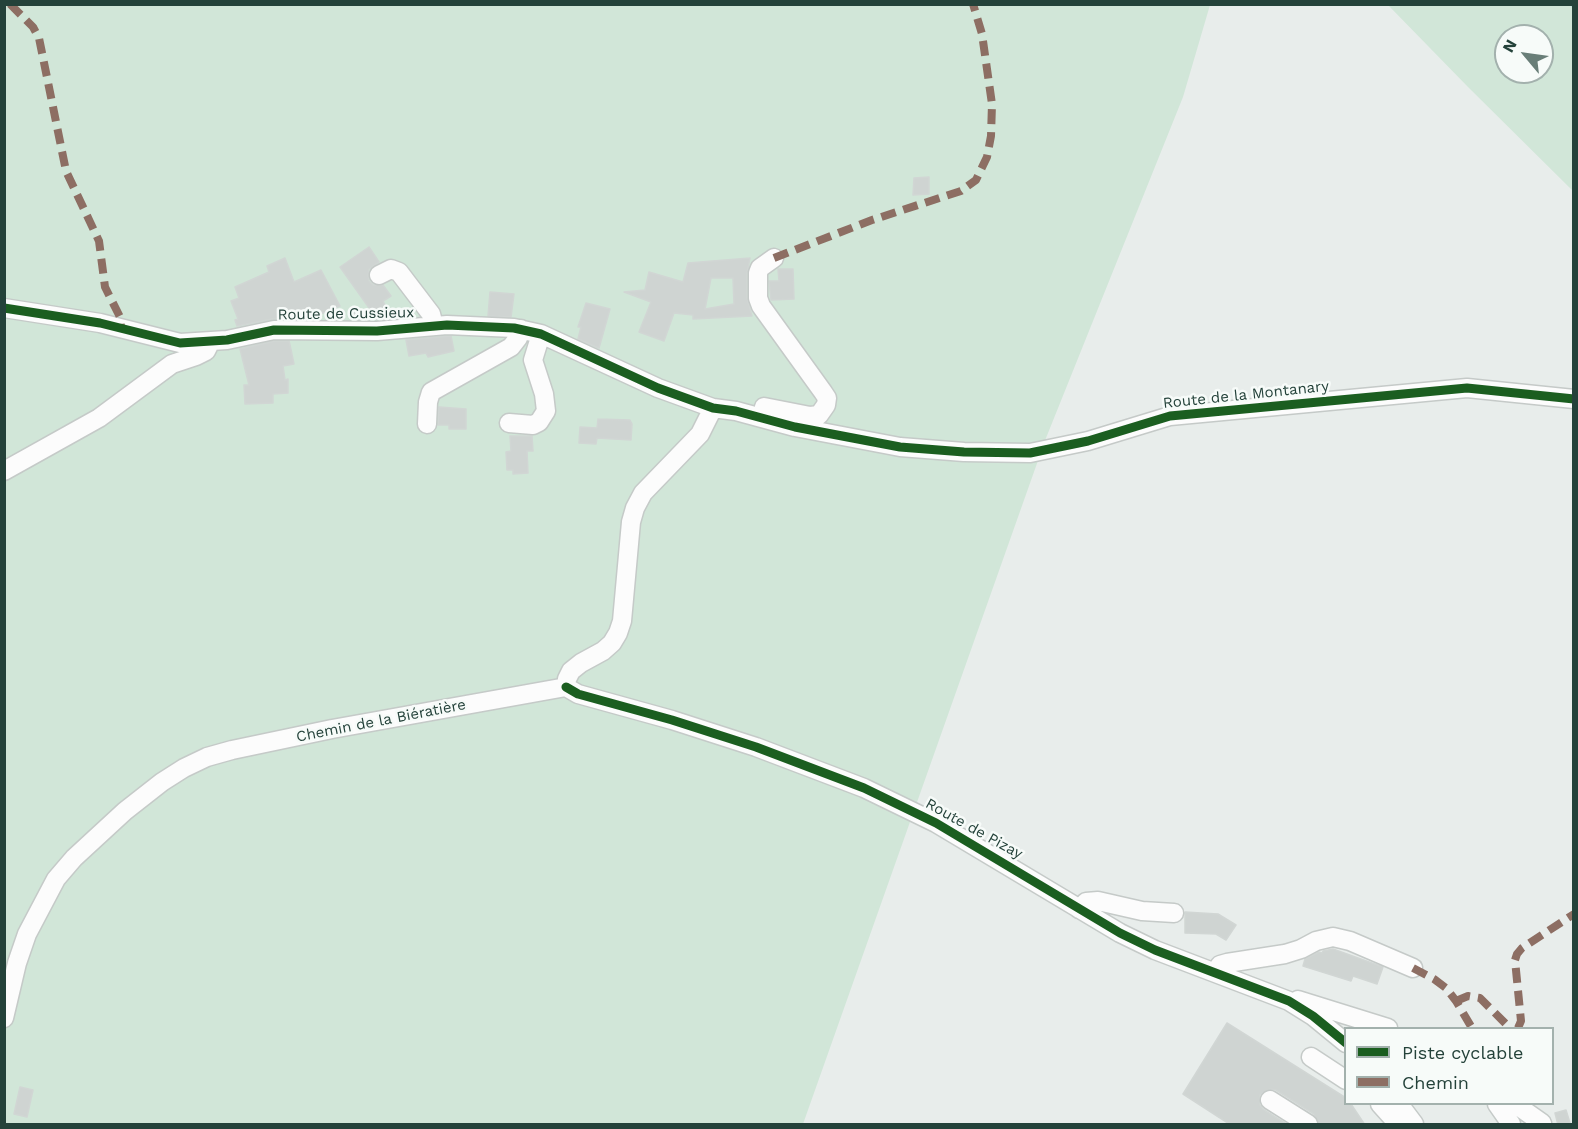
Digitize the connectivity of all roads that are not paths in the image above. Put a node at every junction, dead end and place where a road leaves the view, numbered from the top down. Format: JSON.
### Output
{"nodes":[{"id":1,"x":774,"y":258,"type":"dead end"},
{"id":2,"x":379,"y":275,"type":"dead end"},
{"id":3,"x":4,"y":308,"type":"edge"},
{"id":4,"x":434,"y":326,"type":"junction"},
{"id":5,"x":521,"y":329,"type":"junction"},
{"id":6,"x":541,"y":334,"type":"junction"},
{"id":7,"x":211,"y":341,"type":"junction"},
{"id":8,"x":1574,"y":399,"type":"edge"},
{"id":9,"x":713,"y":408,"type":"junction"},
{"id":10,"x":756,"y":417,"type":"junction"},
{"id":11,"x":508,"y":423,"type":"dead end"},
{"id":12,"x":427,"y":424,"type":"dead end"},
{"id":13,"x":4,"y":471,"type":"edge"},
{"id":14,"x":567,"y":687,"type":"junction"},
{"id":15,"x":1079,"y":909,"type":"junction"},
{"id":16,"x":1174,"y":913,"type":"dead end"},
{"id":17,"x":1413,"y":968,"type":"dead end"},
{"id":18,"x":1215,"y":972,"type":"junction"},
{"id":19,"x":1289,"y":1001,"type":"junction"},
{"id":20,"x":1344,"y":1015,"type":"junction"},
{"id":21,"x":4,"y":1018,"type":"edge"},
{"id":22,"x":1382,"y":1027,"type":"edge"},
{"id":23,"x":1340,"y":1038,"type":"edge"},
{"id":24,"x":1311,"y":1057,"type":"dead end"},
{"id":25,"x":1344,"y":1079,"type":"edge"},
{"id":26,"x":1270,"y":1100,"type":"dead end"},
{"id":27,"x":1381,"y":1105,"type":"edge"},
{"id":28,"x":1400,"y":1105,"type":"edge"},
{"id":29,"x":1498,"y":1105,"type":"edge"},
{"id":30,"x":1516,"y":1105,"type":"edge"},
{"id":31,"x":1542,"y":1123,"type":"dead end"},
{"id":32,"x":1308,"y":1125,"type":"edge"},
{"id":33,"x":1398,"y":1125,"type":"edge"},
{"id":34,"x":1414,"y":1125,"type":"edge"},
{"id":35,"x":1511,"y":1125,"type":"edge"}],
"edges":[{"from":1,"to":10,"type":"street"},
{"from":2,"to":4,"type":"street"},
{"from":3,"to":7,"type":"street","name":"Route de Cussieux"},
{"from":4,"to":5,"type":"street","name":"Route de Cussieux"},
{"from":4,"to":7,"type":"street","name":"Route de Cussieux"},
{"from":5,"to":6,"type":"street","name":"Route de Cussieux"},
{"from":5,"to":12,"type":"street"},
{"from":6,"to":9,"type":"street","name":"Route de Cussieux"},
{"from":6,"to":11,"type":"street"},
{"from":7,"to":13,"type":"street"},
{"from":8,"to":10,"type":"street","name":"Route de la Montanary"},
{"from":9,"to":10,"type":"street","name":"Route de la Montanary"},
{"from":9,"to":14,"type":"street"},
{"from":14,"to":15,"type":"street","name":"Route de Pizay"},
{"from":14,"to":21,"type":"street","name":"Chemin de la Biératière"},
{"from":15,"to":16,"type":"street"},
{"from":15,"to":18,"type":"street","name":"Route de Pizay"},
{"from":17,"to":18,"type":"street"},
{"from":18,"to":19,"type":"street","name":"Route de Pizay"},
{"from":19,"to":20,"type":"street"},
{"from":19,"to":23,"type":"street","name":"Route de Pizay"},
{"from":20,"to":22,"type":"street"},
{"from":20,"to":23,"type":"street"},
{"from":24,"to":25,"type":"street"},
{"from":26,"to":32,"type":"street"},
{"from":27,"to":33,"type":"street"},
{"from":28,"to":34,"type":"street"},
{"from":29,"to":35,"type":"street"},
{"from":30,"to":31,"type":"street"}]}
